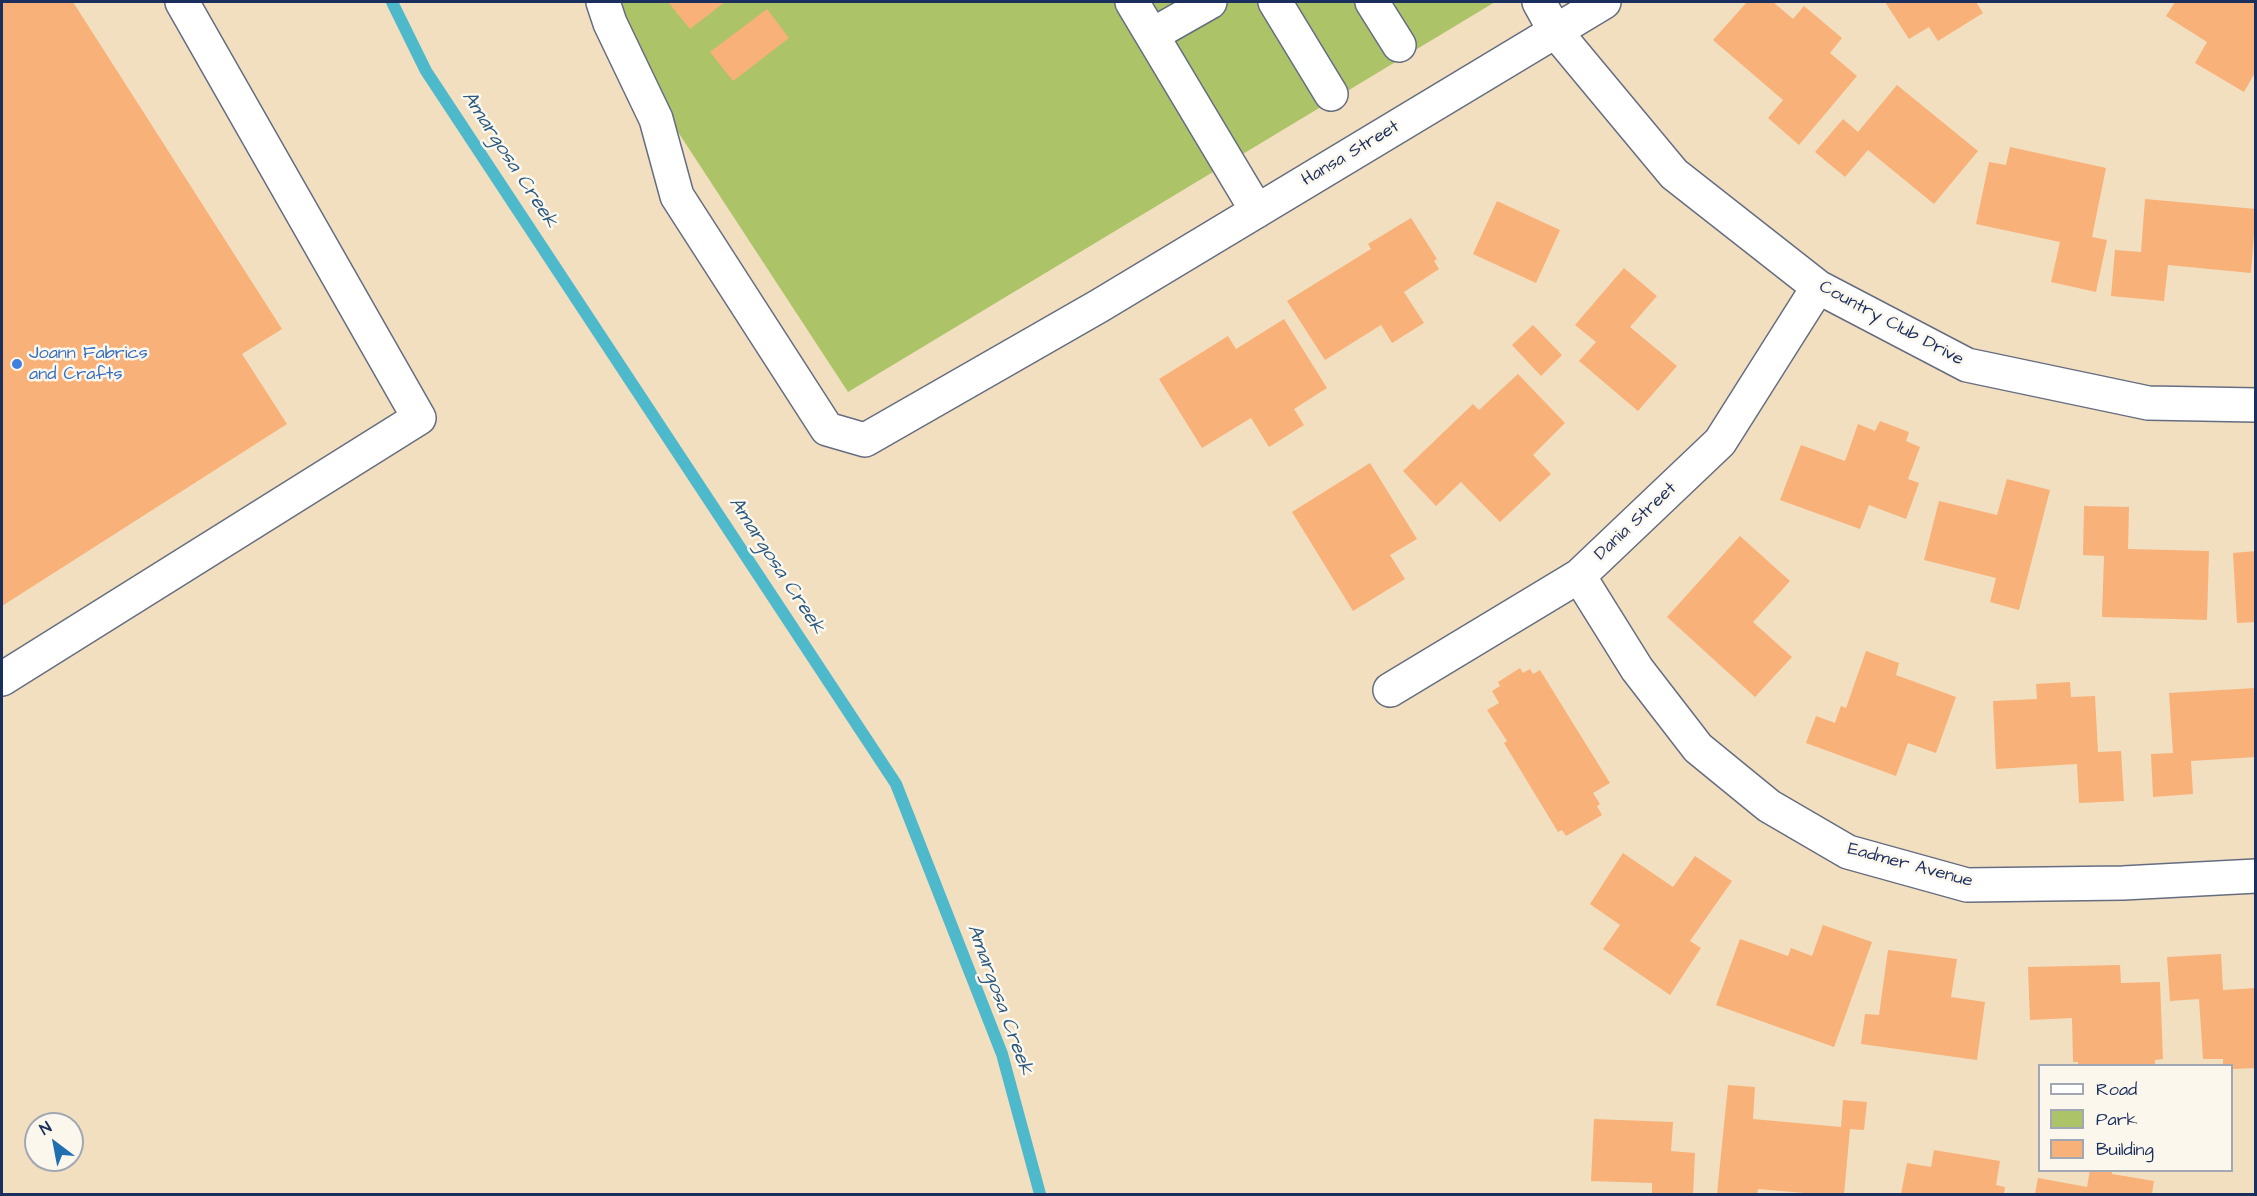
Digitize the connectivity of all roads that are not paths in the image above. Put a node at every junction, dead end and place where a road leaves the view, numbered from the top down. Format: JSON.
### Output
{"nodes":[{"id":1,"x":182,"y":2,"type":"edge"},
{"id":2,"x":603,"y":2,"type":"edge"},
{"id":3,"x":1132,"y":2,"type":"edge"},
{"id":4,"x":1210,"y":2,"type":"edge"},
{"id":5,"x":1275,"y":2,"type":"edge"},
{"id":6,"x":1372,"y":2,"type":"edge"},
{"id":7,"x":1539,"y":2,"type":"edge"},
{"id":8,"x":1604,"y":2,"type":"edge"},
{"id":9,"x":1555,"y":31,"type":"junction"},
{"id":10,"x":1152,"y":35,"type":"junction"},
{"id":11,"x":1399,"y":45,"type":"dead end"},
{"id":12,"x":1331,"y":94,"type":"dead end"},
{"id":13,"x":1257,"y":211,"type":"junction"},
{"id":14,"x":1818,"y":287,"type":"junction"},
{"id":15,"x":2256,"y":405,"type":"edge"},
{"id":16,"x":1579,"y":576,"type":"junction"},
{"id":17,"x":2,"y":679,"type":"edge"},
{"id":18,"x":1390,"y":690,"type":"dead end"},
{"id":19,"x":2256,"y":876,"type":"edge"}],
"edges":[{"from":1,"to":17,"type":"street"},
{"from":2,"to":13,"type":"street","name":"Hansa Street"},
{"from":3,"to":10,"type":"street"},
{"from":4,"to":10,"type":"street"},
{"from":5,"to":12,"type":"street"},
{"from":6,"to":11,"type":"street"},
{"from":7,"to":9,"type":"street","name":"Country Club Drive"},
{"from":8,"to":9,"type":"street","name":"Hansa Street"},
{"from":9,"to":13,"type":"street","name":"Hansa Street"},
{"from":9,"to":14,"type":"street","name":"Country Club Drive"},
{"from":10,"to":13,"type":"street"},
{"from":14,"to":15,"type":"street","name":"Country Club Drive"},
{"from":14,"to":16,"type":"street","name":"Dania Street"},
{"from":16,"to":18,"type":"street","name":"Dania Street"},
{"from":16,"to":19,"type":"street","name":"Eadmer Avenue"}]}
